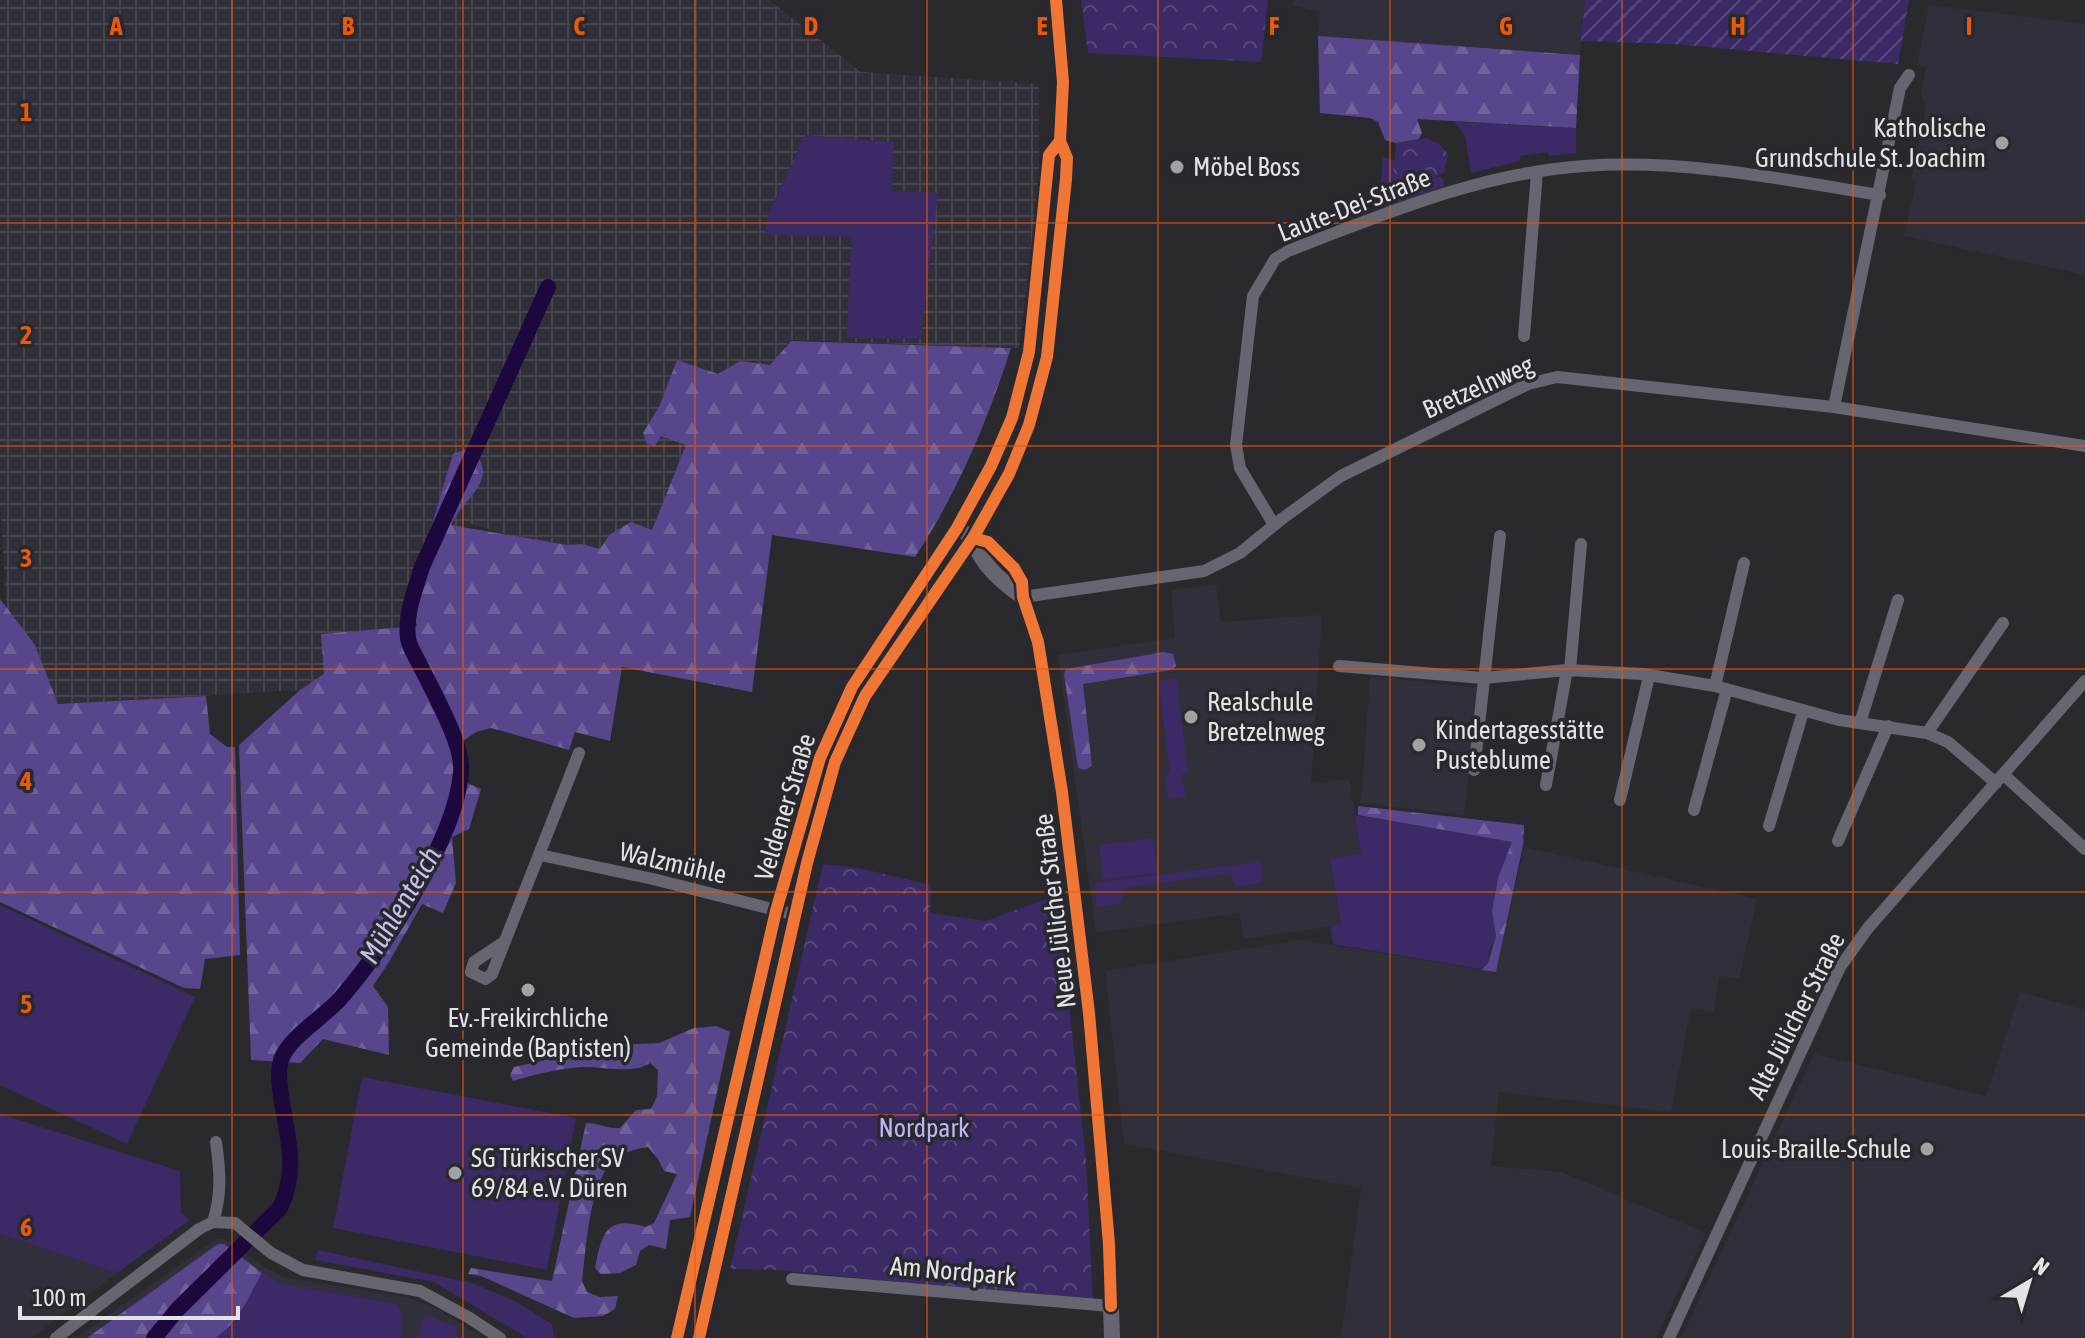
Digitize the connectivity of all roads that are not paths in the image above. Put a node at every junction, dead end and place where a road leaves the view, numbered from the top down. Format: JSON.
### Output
{"nodes":[{"id":1,"x":1056,"y":0,"type":"edge"},
{"id":2,"x":1909,"y":75,"type":"dead end"},
{"id":3,"x":1060,"y":141,"type":"junction"},
{"id":4,"x":1537,"y":172,"type":"junction"},
{"id":5,"x":1880,"y":195,"type":"junction"},
{"id":6,"x":1524,"y":336,"type":"dead end"},
{"id":7,"x":1834,"y":407,"type":"junction"},
{"id":8,"x":2085,"y":446,"type":"edge"},
{"id":9,"x":1274,"y":525,"type":"junction"},
{"id":10,"x":957,"y":528,"type":"junction"},
{"id":11,"x":1500,"y":536,"type":"dead end"},
{"id":12,"x":973,"y":538,"type":"junction"},
{"id":13,"x":1581,"y":544,"type":"dead end"},
{"id":14,"x":1744,"y":563,"type":"dead end"},
{"id":15,"x":1023,"y":597,"type":"junction"},
{"id":16,"x":1898,"y":600,"type":"dead end"},
{"id":17,"x":2003,"y":623,"type":"dead end"},
{"id":18,"x":1339,"y":666,"type":"dead end"},
{"id":19,"x":1569,"y":670,"type":"junction"},
{"id":20,"x":1649,"y":676,"type":"junction"},
{"id":21,"x":1483,"y":678,"type":"junction"},
{"id":22,"x":2085,"y":681,"type":"edge"},
{"id":23,"x":1721,"y":688,"type":"junction"},
{"id":24,"x":1803,"y":712,"type":"junction"},
{"id":25,"x":1860,"y":723,"type":"junction"},
{"id":26,"x":1888,"y":726,"type":"junction"},
{"id":27,"x":1927,"y":733,"type":"junction"},
{"id":28,"x":579,"y":753,"type":"dead end"},
{"id":29,"x":1474,"y":770,"type":"dead end"},
{"id":30,"x":2000,"y":779,"type":"junction"},
{"id":31,"x":1546,"y":785,"type":"dead end"},
{"id":32,"x":1620,"y":800,"type":"dead end"},
{"id":33,"x":1694,"y":810,"type":"dead end"},
{"id":34,"x":1769,"y":826,"type":"dead end"},
{"id":35,"x":1838,"y":841,"type":"dead end"},
{"id":36,"x":2085,"y":849,"type":"edge"},
{"id":37,"x":540,"y":855,"type":"junction"},
{"id":38,"x":776,"y":911,"type":"junction"},
{"id":39,"x":796,"y":915,"type":"junction"},
{"id":40,"x":504,"y":942,"type":"dead end"},
{"id":41,"x":216,"y":1142,"type":"dead end"},
{"id":42,"x":213,"y":1222,"type":"junction"},
{"id":43,"x":792,"y":1279,"type":"dead end"},
{"id":44,"x":1111,"y":1306,"type":"junction"},
{"id":45,"x":56,"y":1338,"type":"edge"},
{"id":46,"x":500,"y":1338,"type":"edge"},
{"id":47,"x":677,"y":1338,"type":"edge"},
{"id":48,"x":699,"y":1338,"type":"edge"},
{"id":49,"x":1112,"y":1338,"type":"edge"},
{"id":50,"x":1669,"y":1338,"type":"edge"}],
"edges":[{"from":1,"to":3,"type":"street","name":"Veldener Straße"},
{"from":2,"to":5,"type":"street"},
{"from":3,"to":10,"type":"street","name":"Veldener Straße"},
{"from":3,"to":12,"type":"street","name":"Veldener Straße"},
{"from":4,"to":5,"type":"street","name":"Laute-Dei-Straße"},
{"from":4,"to":6,"type":"street"},
{"from":4,"to":9,"type":"street","name":"Laute-Dei-Straße"},
{"from":5,"to":7,"type":"street"},
{"from":7,"to":8,"type":"street","name":"Bretzelnweg"},
{"from":7,"to":9,"type":"street","name":"Bretzelnweg"},
{"from":9,"to":15,"type":"street","name":"Bretzelnweg"},
{"from":10,"to":12,"type":"street"},
{"from":10,"to":38,"type":"street","name":"Veldener Straße"},
{"from":11,"to":21,"type":"street"},
{"from":12,"to":15,"type":"street"},
{"from":12,"to":39,"type":"street","name":"Veldener Straße"},
{"from":13,"to":19,"type":"street"},
{"from":14,"to":23,"type":"street"},
{"from":15,"to":44,"type":"street","name":"Neue Jülicher Straße"},
{"from":16,"to":25,"type":"street"},
{"from":17,"to":27,"type":"street"},
{"from":18,"to":21,"type":"street"},
{"from":19,"to":20,"type":"street"},
{"from":19,"to":21,"type":"street"},
{"from":19,"to":31,"type":"street"},
{"from":20,"to":23,"type":"street"},
{"from":20,"to":32,"type":"street"},
{"from":21,"to":29,"type":"street"},
{"from":22,"to":30,"type":"street","name":"Alte Jülicher Straße"},
{"from":23,"to":24,"type":"street"},
{"from":23,"to":33,"type":"street"},
{"from":24,"to":25,"type":"street"},
{"from":24,"to":34,"type":"street"},
{"from":25,"to":26,"type":"street"},
{"from":26,"to":27,"type":"street"},
{"from":26,"to":35,"type":"street"},
{"from":27,"to":30,"type":"street"},
{"from":28,"to":37,"type":"street"},
{"from":30,"to":36,"type":"street"},
{"from":30,"to":50,"type":"street","name":"Alte Jülicher Straße"},
{"from":37,"to":38,"type":"street","name":"Walzmühle"},
{"from":37,"to":40,"type":"street"},
{"from":38,"to":39,"type":"street","name":"Walzmühle"},
{"from":38,"to":47,"type":"street","name":"Veldener Straße"},
{"from":39,"to":48,"type":"street","name":"Veldener Straße"},
{"from":41,"to":42,"type":"street"},
{"from":42,"to":45,"type":"street"},
{"from":42,"to":46,"type":"street"},
{"from":43,"to":44,"type":"street","name":"Am Nordpark"},
{"from":44,"to":49,"type":"street","name":"Neue Jülicher Straße"}]}
